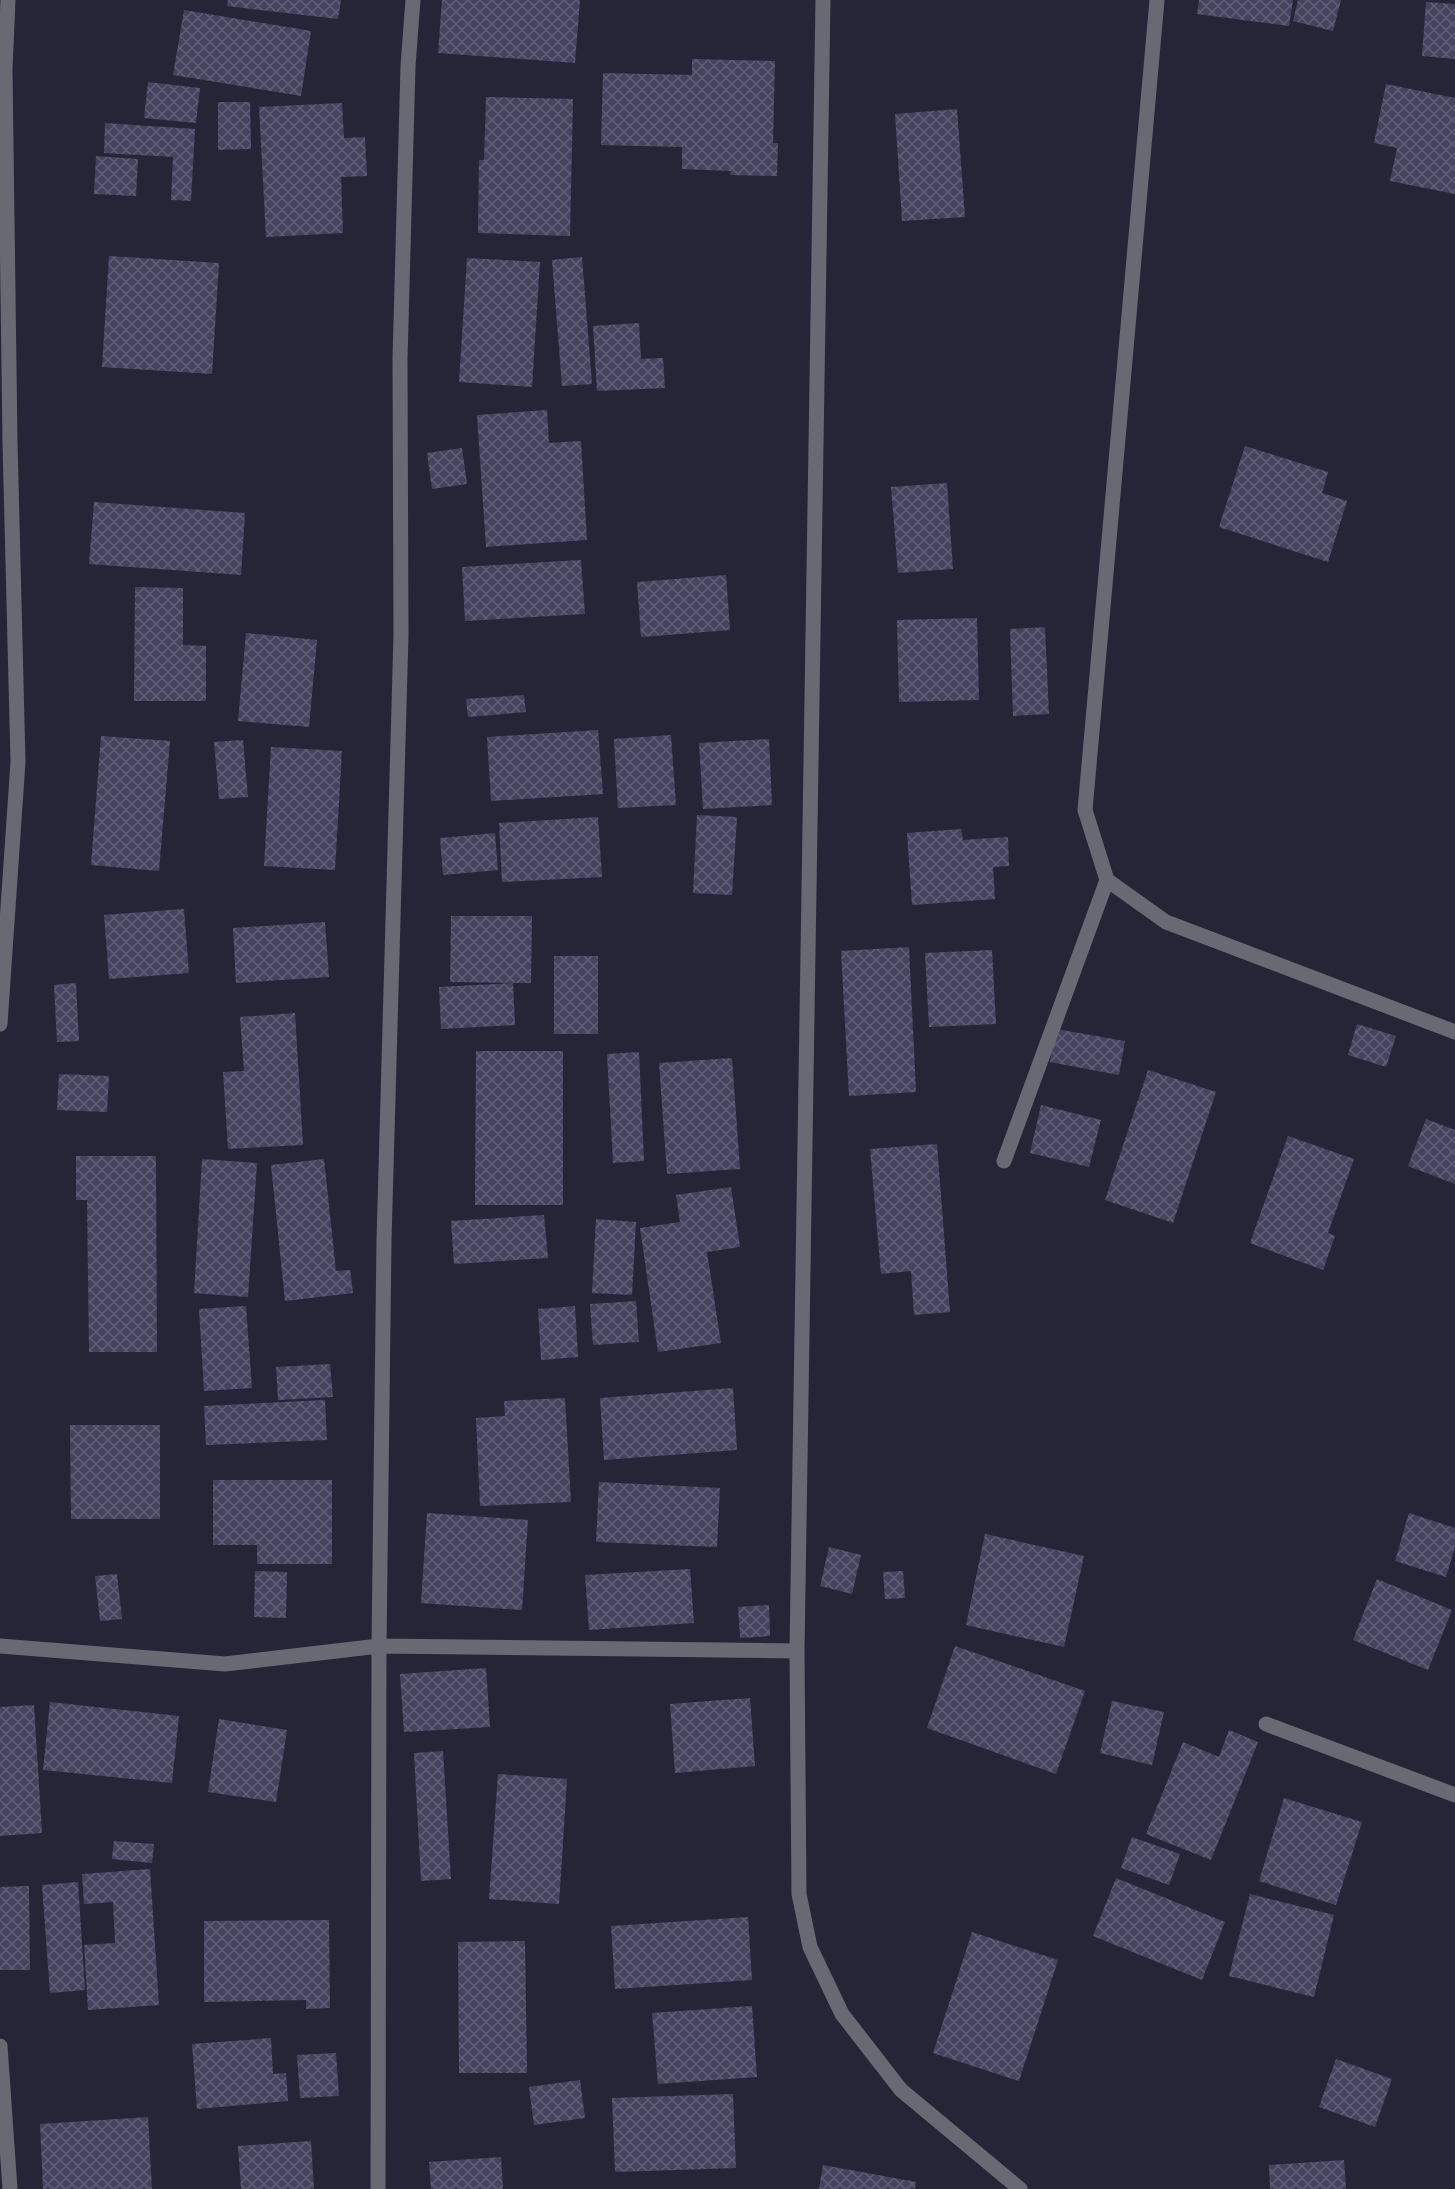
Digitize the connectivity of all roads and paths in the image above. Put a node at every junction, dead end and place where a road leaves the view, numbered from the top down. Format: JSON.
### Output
{"nodes":[{"id":1,"x":8,"y":0,"type":"edge"},
{"id":2,"x":413,"y":0,"type":"edge"},
{"id":3,"x":823,"y":0,"type":"edge"},
{"id":4,"x":1157,"y":0,"type":"edge"},
{"id":5,"x":3,"y":70,"type":"edge"},
{"id":6,"x":5,"y":442,"type":"edge"},
{"id":7,"x":1107,"y":880,"type":"junction"},
{"id":8,"x":0,"y":1024,"type":"edge"},
{"id":9,"x":1455,"y":1032,"type":"edge"},
{"id":10,"x":1004,"y":1161,"type":"dead end"},
{"id":11,"x":0,"y":1646,"type":"edge"},
{"id":12,"x":379,"y":1646,"type":"junction"},
{"id":13,"x":797,"y":1651,"type":"junction"},
{"id":14,"x":1266,"y":1724,"type":"dead end"},
{"id":15,"x":1455,"y":1795,"type":"edge"},
{"id":16,"x":0,"y":2046,"type":"edge"},
{"id":17,"x":9,"y":2189,"type":"edge"},
{"id":18,"x":378,"y":2189,"type":"edge"},
{"id":19,"x":1020,"y":2189,"type":"edge"}],
"edges":[{"from":1,"to":5,"type":"street"},
{"from":2,"to":12,"type":"street"},
{"from":3,"to":13,"type":"street"},
{"from":4,"to":7,"type":"street"},
{"from":5,"to":6,"type":"street"},
{"from":6,"to":8,"type":"street"},
{"from":7,"to":9,"type":"street"},
{"from":7,"to":10,"type":"street"},
{"from":11,"to":12,"type":"street"},
{"from":12,"to":13,"type":"street"},
{"from":12,"to":18,"type":"street"},
{"from":13,"to":19,"type":"street"},
{"from":14,"to":15,"type":"street"},
{"from":16,"to":17,"type":"street"}]}
